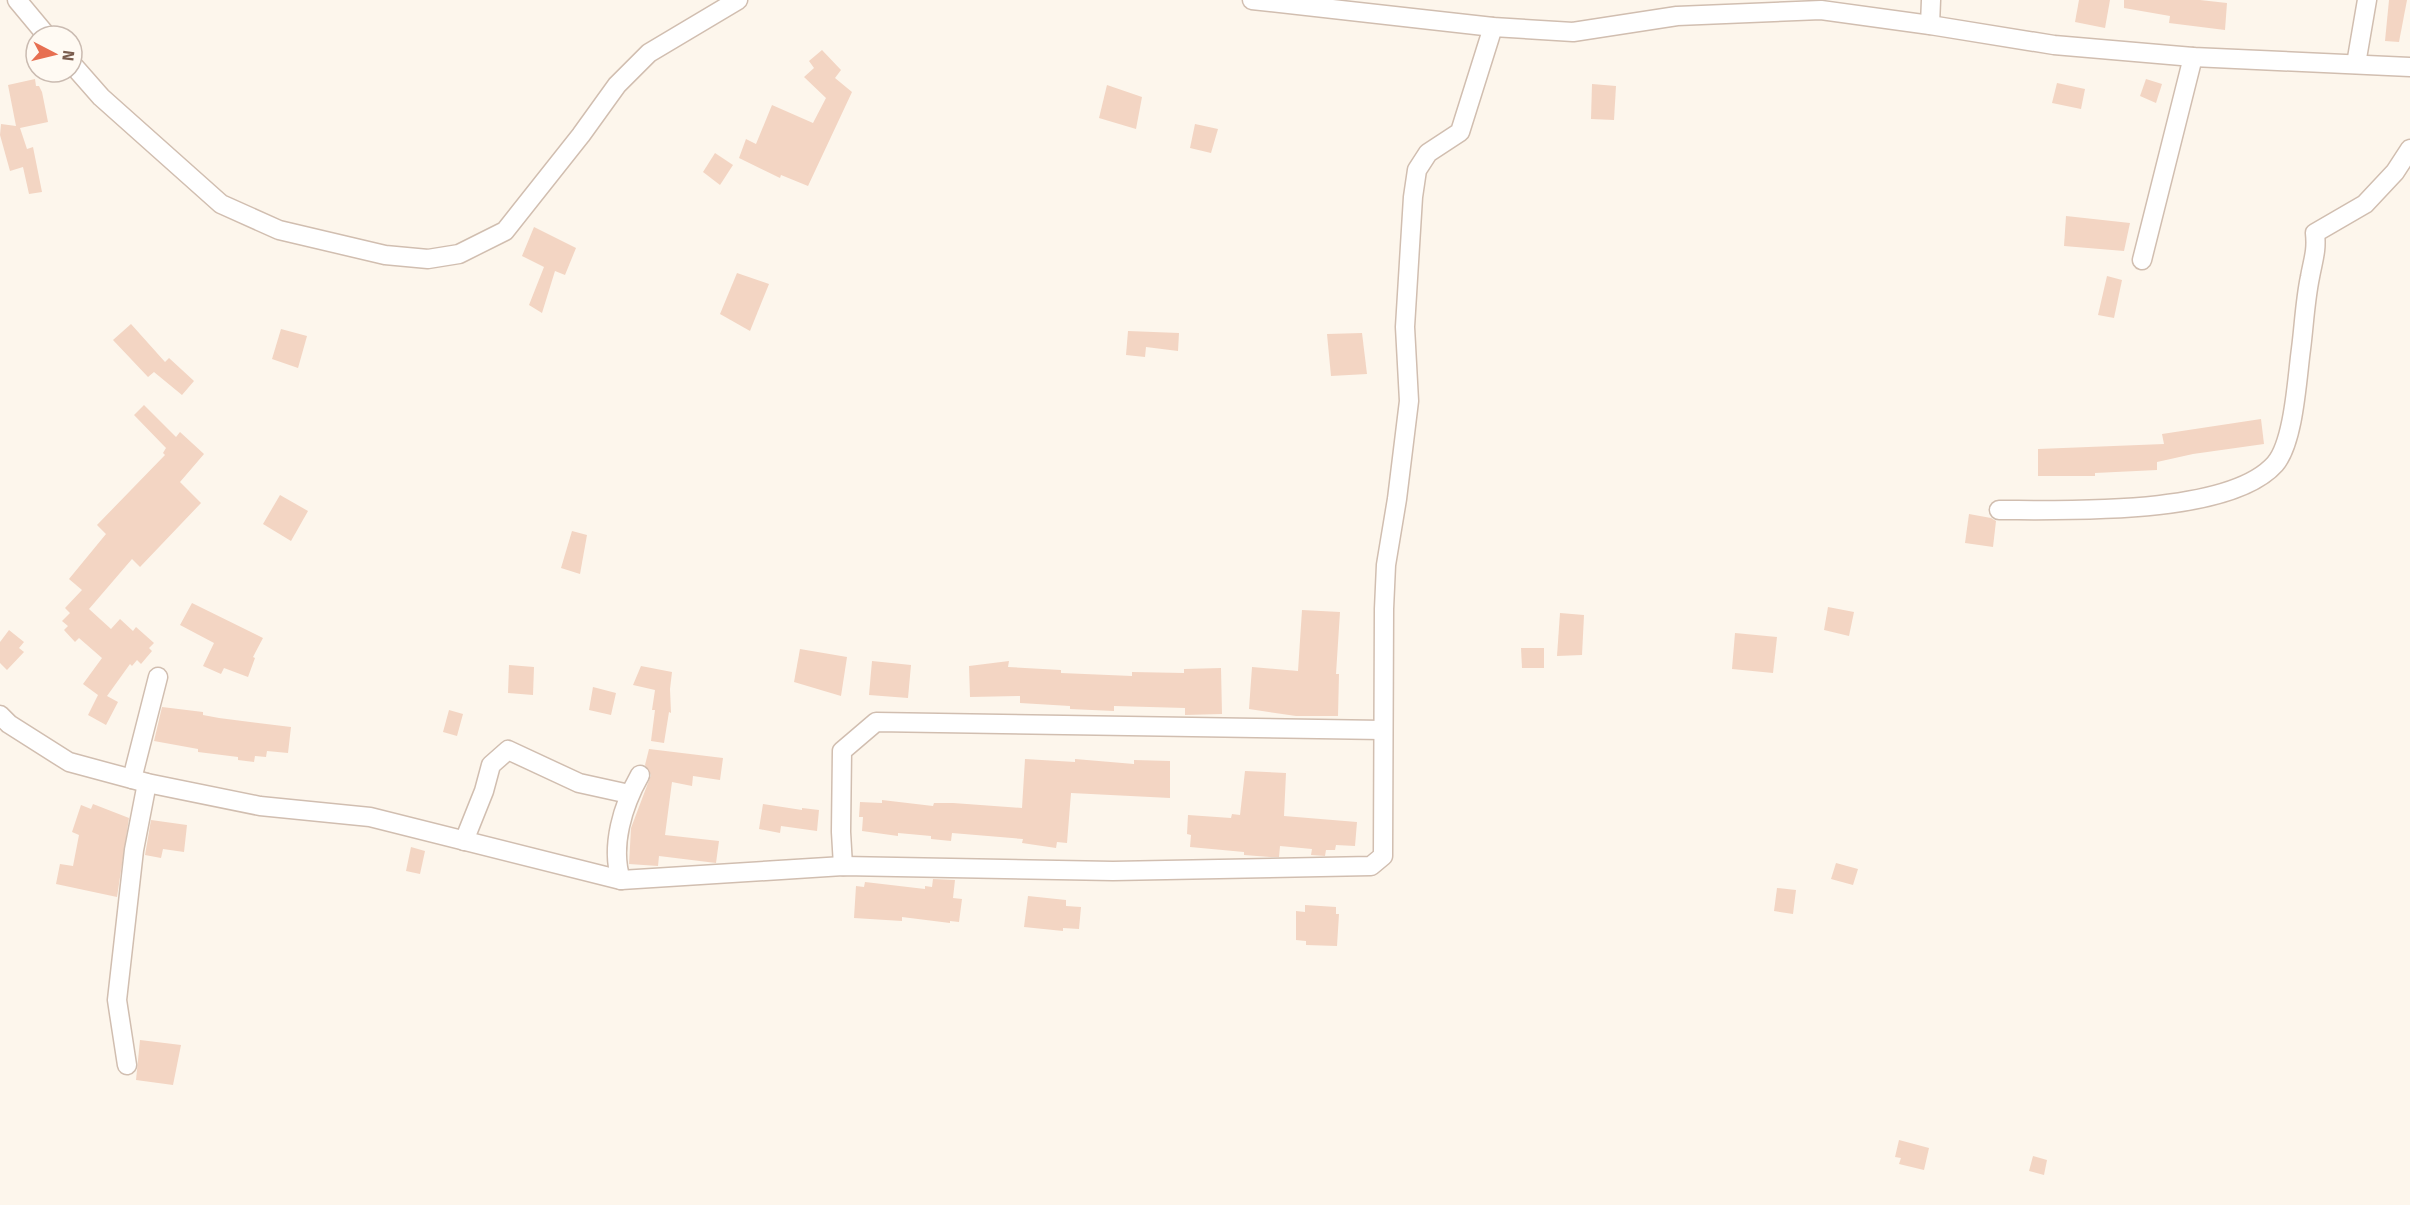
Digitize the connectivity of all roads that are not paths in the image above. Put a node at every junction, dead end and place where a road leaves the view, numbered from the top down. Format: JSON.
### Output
{"nodes":[{"id":1,"x":17,"y":0,"type":"edge"},
{"id":2,"x":738,"y":0,"type":"edge"},
{"id":3,"x":1252,"y":0,"type":"edge"},
{"id":4,"x":1931,"y":0,"type":"edge"},
{"id":5,"x":2367,"y":0,"type":"edge"},
{"id":6,"x":1678,"y":8,"type":"edge"},
{"id":7,"x":37,"y":24,"type":"edge"},
{"id":8,"x":1930,"y":25,"type":"junction"},
{"id":9,"x":1493,"y":27,"type":"junction"},
{"id":10,"x":2193,"y":57,"type":"junction"},
{"id":11,"x":2356,"y":64,"type":"junction"},
{"id":12,"x":2410,"y":67,"type":"edge"},
{"id":13,"x":84,"y":78,"type":"edge"},
{"id":14,"x":2410,"y":149,"type":"edge"},
{"id":15,"x":2142,"y":260,"type":"dead end"},
{"id":16,"x":1999,"y":510,"type":"dead end"},
{"id":17,"x":158,"y":677,"type":"dead end"},
{"id":18,"x":0,"y":715,"type":"edge"},
{"id":19,"x":1383,"y":730,"type":"junction"},
{"id":20,"x":640,"y":775,"type":"dead end"},
{"id":21,"x":139,"y":781,"type":"junction"},
{"id":22,"x":629,"y":794,"type":"junction"},
{"id":23,"x":464,"y":841,"type":"junction"},
{"id":24,"x":843,"y":866,"type":"junction"},
{"id":25,"x":621,"y":880,"type":"junction"},
{"id":26,"x":127,"y":1065,"type":"dead end"}],
"edges":[{"from":1,"to":7,"type":"street"},
{"from":2,"to":13,"type":"street"},
{"from":3,"to":9,"type":"street"},
{"from":4,"to":8,"type":"street"},
{"from":5,"to":11,"type":"street"},
{"from":6,"to":8,"type":"street"},
{"from":6,"to":9,"type":"street"},
{"from":8,"to":10,"type":"street"},
{"from":9,"to":19,"type":"street"},
{"from":10,"to":11,"type":"street"},
{"from":10,"to":15,"type":"street"},
{"from":11,"to":12,"type":"street"},
{"from":14,"to":16,"type":"street"},
{"from":17,"to":21,"type":"street"},
{"from":18,"to":21,"type":"street"},
{"from":19,"to":24,"type":"street"},
{"from":19,"to":24,"type":"street"},
{"from":20,"to":22,"type":"street"},
{"from":21,"to":23,"type":"street"},
{"from":21,"to":26,"type":"street"},
{"from":22,"to":23,"type":"street"},
{"from":22,"to":25,"type":"street"},
{"from":23,"to":25,"type":"street"},
{"from":24,"to":25,"type":"street"}]}
